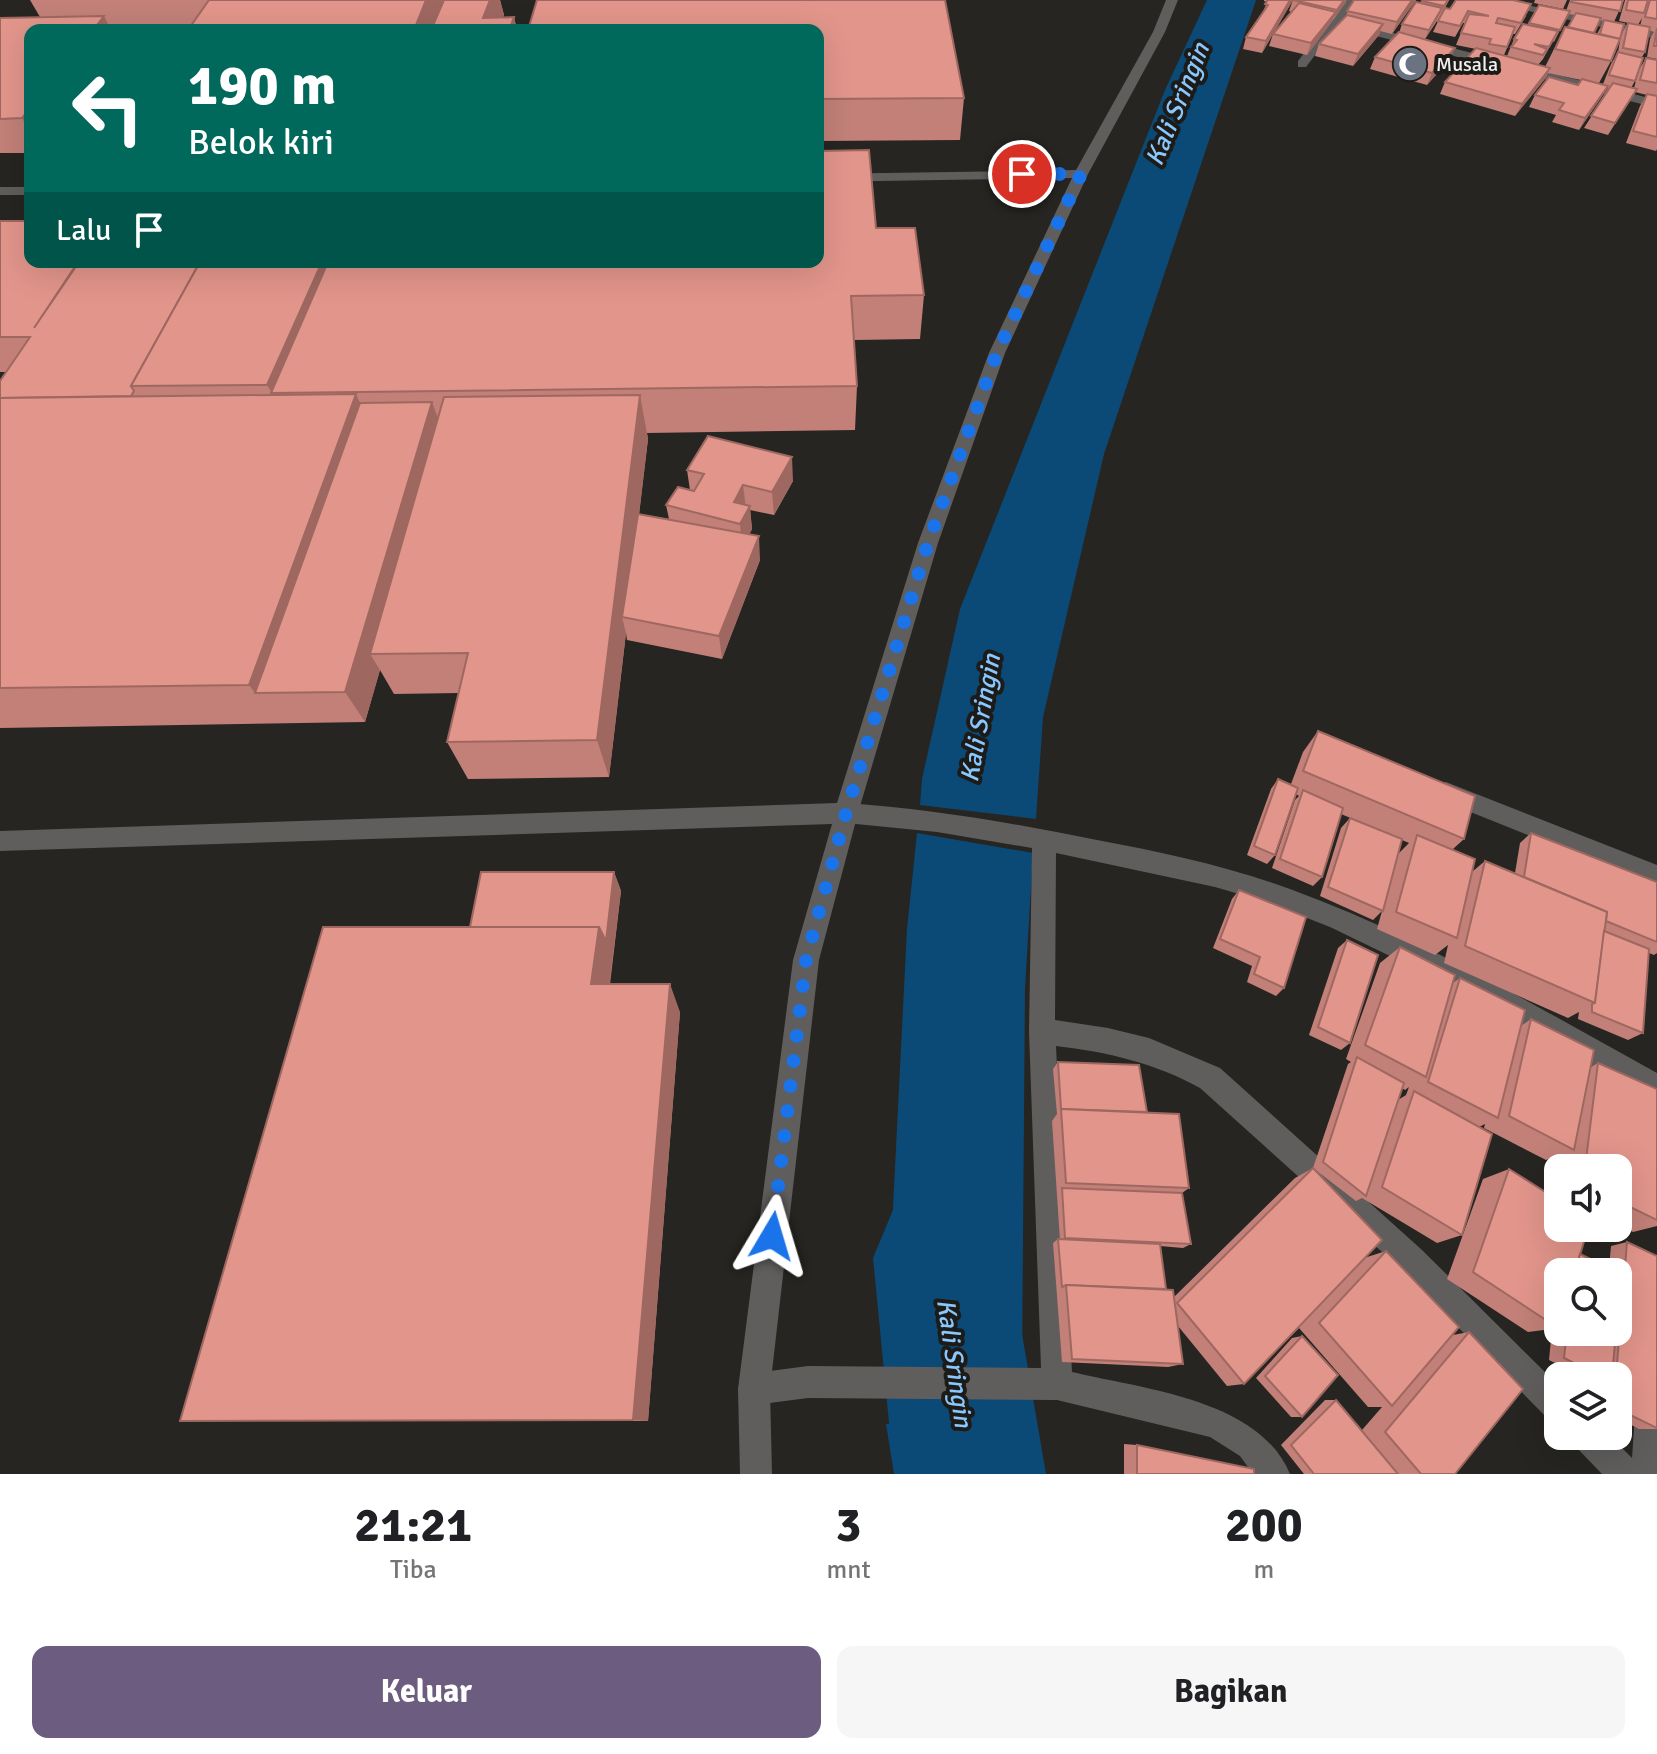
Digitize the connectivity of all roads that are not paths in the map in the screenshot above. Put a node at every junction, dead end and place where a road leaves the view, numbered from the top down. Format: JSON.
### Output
{"nodes":[{"id":1,"x":1172,"y":0,"type":"edge"},
{"id":2,"x":1351,"y":0,"type":"edge"},
{"id":3,"x":1484,"y":0,"type":"edge"},
{"id":4,"x":1336,"y":22,"type":"junction"},
{"id":5,"x":1657,"y":35,"type":"edge"},
{"id":6,"x":1302,"y":64,"type":"dead end"},
{"id":7,"x":1657,"y":104,"type":"edge"},
{"id":8,"x":1081,"y":174,"type":"junction"},
{"id":9,"x":824,"y":178,"type":"edge"},
{"id":10,"x":0,"y":191,"type":"edge"},
{"id":11,"x":24,"y":191,"type":"edge"},
{"id":12,"x":1419,"y":781,"type":"edge"},
{"id":13,"x":846,"y":813,"type":"junction"},
{"id":14,"x":1037,"y":838,"type":"junction"},
{"id":15,"x":0,"y":841,"type":"edge"},
{"id":16,"x":1657,"y":876,"type":"edge"},
{"id":17,"x":1042,"y":1032,"type":"junction"},
{"id":18,"x":1657,"y":1088,"type":"edge"},
{"id":19,"x":1654,"y":1365,"type":"edge"},
{"id":20,"x":1049,"y":1382,"type":"junction"},
{"id":21,"x":754,"y":1389,"type":"junction"},
{"id":22,"x":1544,"y":1393,"type":"edge"},
{"id":23,"x":1601,"y":1450,"type":"edge"},
{"id":24,"x":756,"y":1474,"type":"edge"},
{"id":25,"x":1274,"y":1474,"type":"edge"},
{"id":26,"x":1625,"y":1474,"type":"edge"},
{"id":27,"x":1647,"y":1474,"type":"edge"}],
"edges":[{"from":1,"to":8,"type":"street"},
{"from":2,"to":4,"type":"street"},
{"from":3,"to":5,"type":"street"},
{"from":4,"to":6,"type":"street"},
{"from":4,"to":7,"type":"street"},
{"from":8,"to":9,"type":"street"},
{"from":8,"to":13,"type":"street"},
{"from":10,"to":11,"type":"street"},
{"from":12,"to":16,"type":"street"},
{"from":13,"to":14,"type":"street"},
{"from":13,"to":15,"type":"street"},
{"from":13,"to":21,"type":"street"},
{"from":14,"to":17,"type":"street"},
{"from":14,"to":18,"type":"street"},
{"from":17,"to":20,"type":"street"},
{"from":17,"to":22,"type":"street"},
{"from":19,"to":27,"type":"street"},
{"from":20,"to":21,"type":"street"},
{"from":20,"to":25,"type":"street"},
{"from":21,"to":24,"type":"street"},
{"from":23,"to":26,"type":"street"}]}
